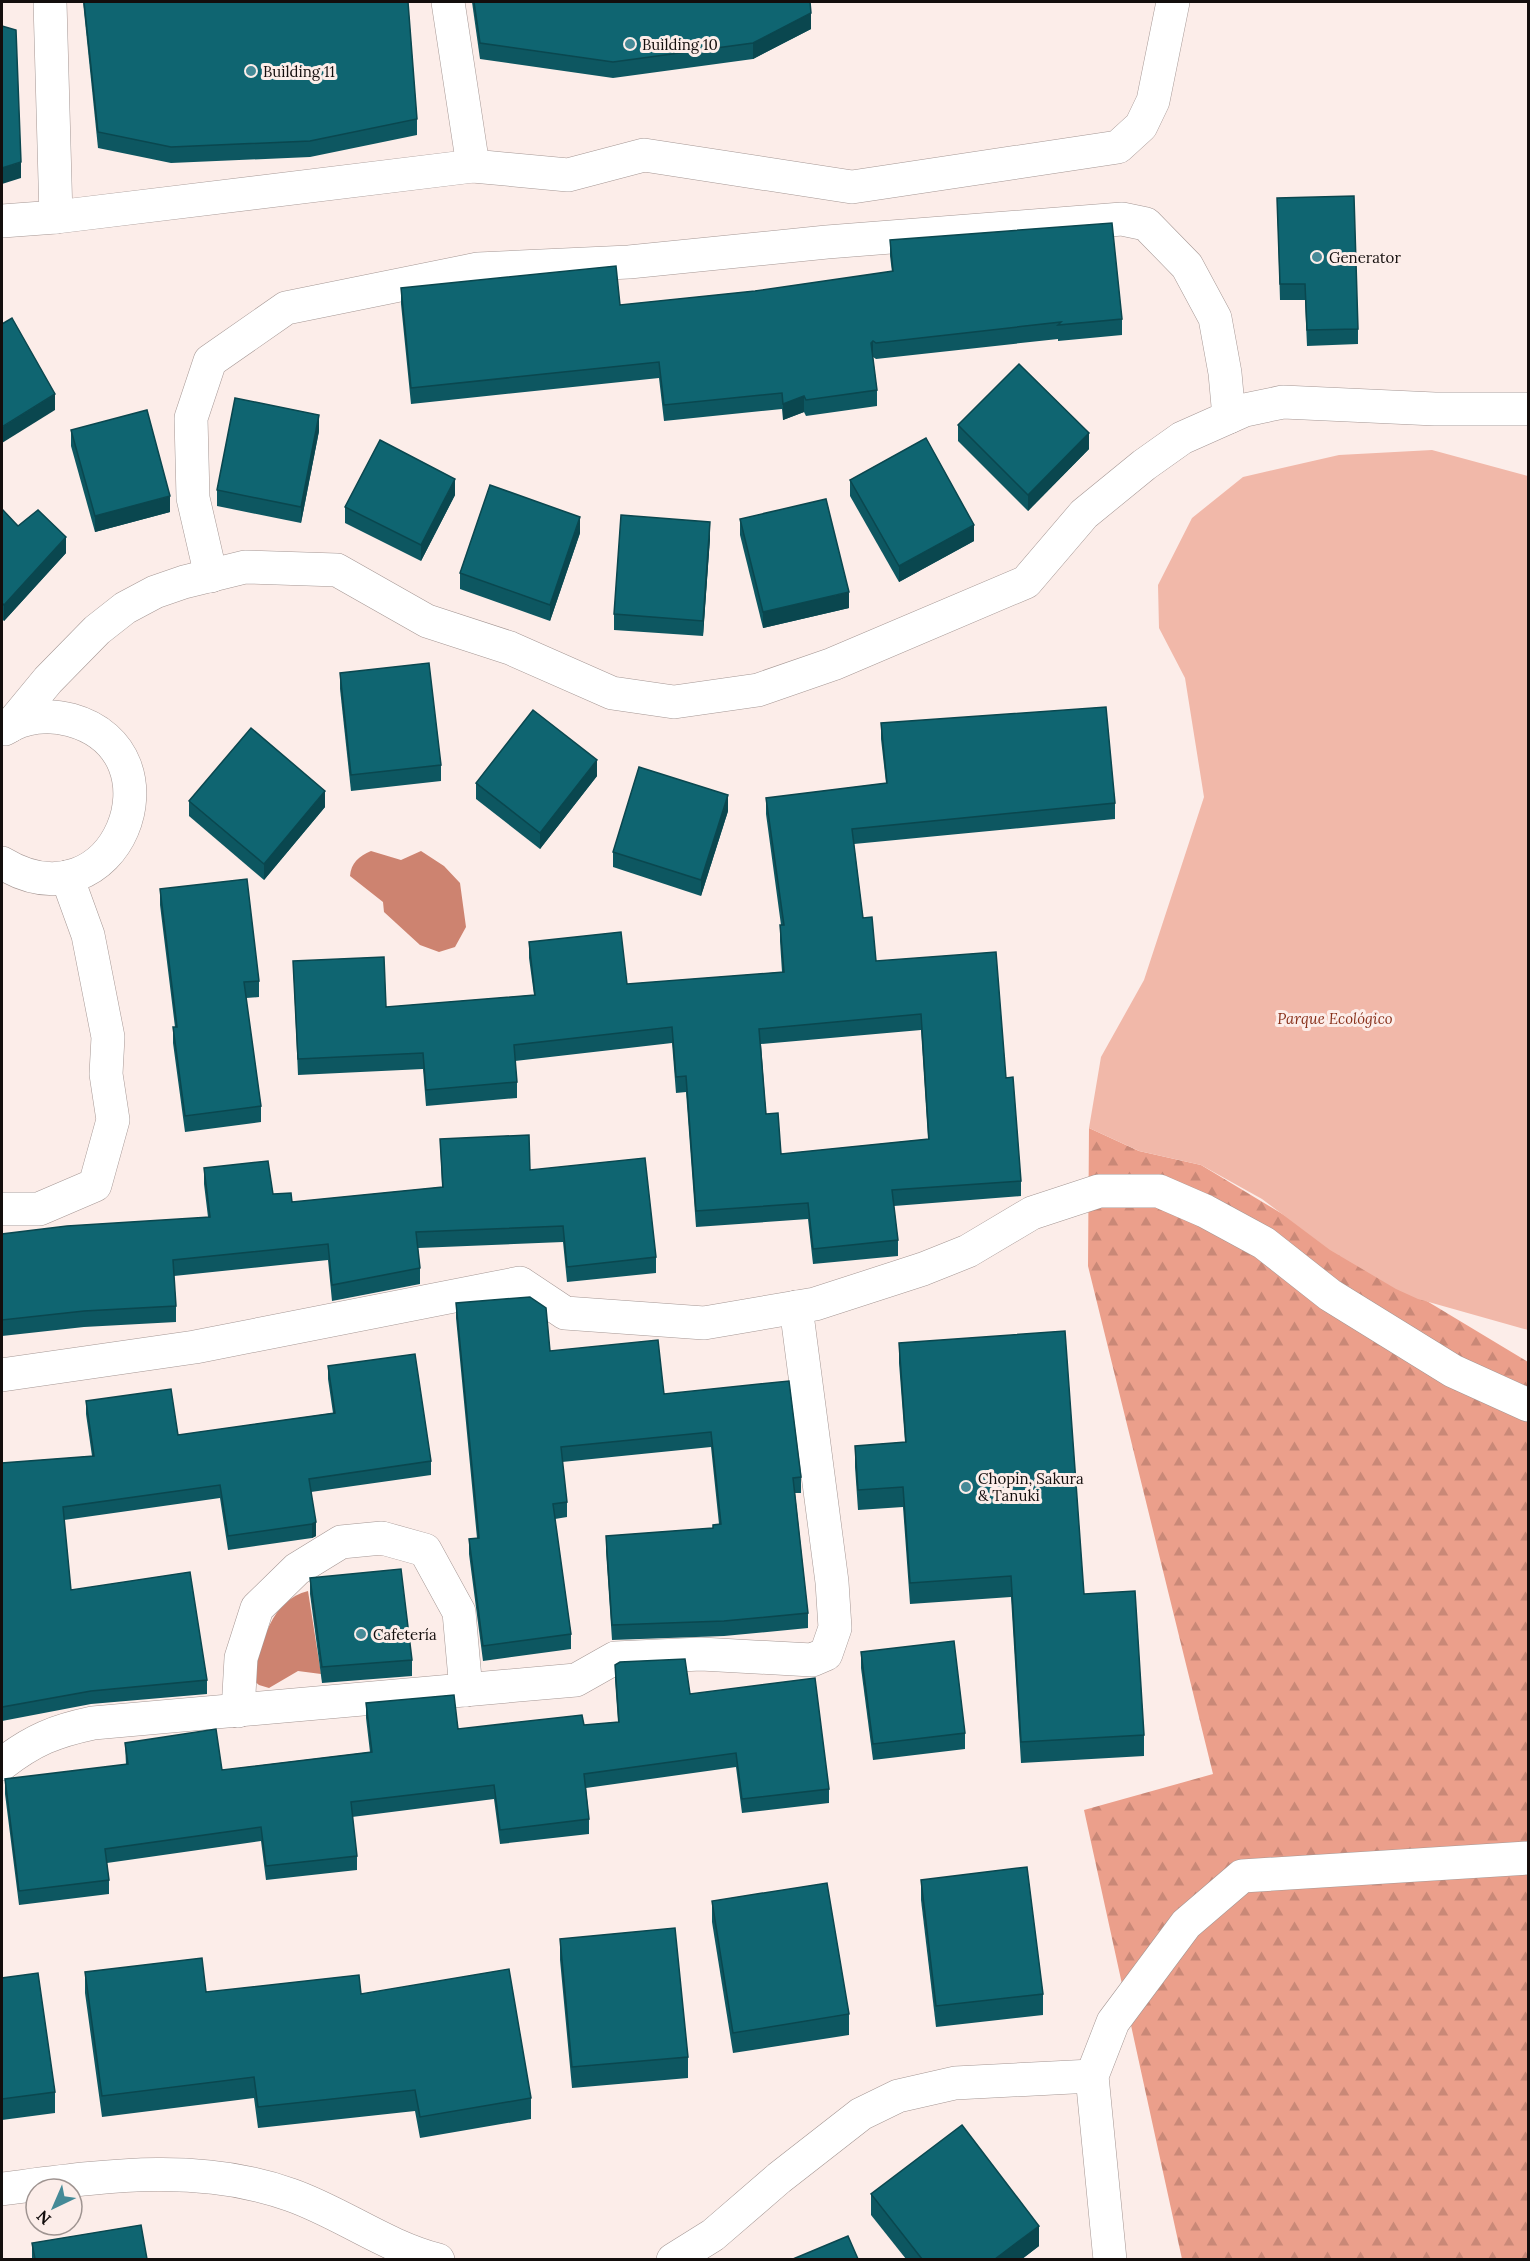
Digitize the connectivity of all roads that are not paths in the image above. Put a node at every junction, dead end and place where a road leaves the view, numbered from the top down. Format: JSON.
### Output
{"nodes":[{"id":1,"x":50,"y":2,"type":"edge"},
{"id":2,"x":448,"y":2,"type":"edge"},
{"id":3,"x":1173,"y":2,"type":"edge"},
{"id":4,"x":473,"y":166,"type":"junction"},
{"id":5,"x":56,"y":217,"type":"junction"},
{"id":6,"x":2,"y":221,"type":"edge"},
{"id":7,"x":1528,"y":409,"type":"edge"},
{"id":8,"x":1229,"y":417,"type":"junction"},
{"id":9,"x":211,"y":576,"type":"junction"},
{"id":10,"x":6,"y":729,"type":"edge"},
{"id":11,"x":2,"y":863,"type":"edge"},
{"id":12,"x":67,"y":877,"type":"junction"},
{"id":13,"x":2,"y":1209,"type":"edge"},
{"id":14,"x":796,"y":1307,"type":"junction"},
{"id":15,"x":2,"y":1375,"type":"edge"},
{"id":16,"x":1528,"y":1405,"type":"edge"},
{"id":17,"x":466,"y":1690,"type":"junction"},
{"id":18,"x":238,"y":1711,"type":"junction"},
{"id":19,"x":2,"y":1764,"type":"edge"},
{"id":20,"x":1528,"y":1858,"type":"edge"},
{"id":21,"x":1092,"y":2076,"type":"junction"},
{"id":22,"x":2,"y":2189,"type":"edge"},
{"id":23,"x":438,"y":2259,"type":"edge"},
{"id":24,"x":673,"y":2259,"type":"edge"},
{"id":25,"x":1110,"y":2259,"type":"edge"}],
"edges":[{"from":1,"to":5,"type":"lane"},
{"from":2,"to":4,"type":"lane"},
{"from":3,"to":4,"type":"lane"},
{"from":4,"to":5,"type":"lane"},
{"from":5,"to":6,"type":"lane"},
{"from":7,"to":8,"type":"lane"},
{"from":8,"to":9,"type":"lane"},
{"from":8,"to":9,"type":"lane"},
{"from":9,"to":10,"type":"lane"},
{"from":10,"to":12,"type":"lane"},
{"from":11,"to":12,"type":"lane"},
{"from":12,"to":13,"type":"lane"},
{"from":14,"to":15,"type":"lane"},
{"from":14,"to":16,"type":"lane"},
{"from":14,"to":17,"type":"lane"},
{"from":17,"to":18,"type":"lane"},
{"from":17,"to":18,"type":"lane"},
{"from":18,"to":19,"type":"lane"},
{"from":20,"to":21,"type":"lane"},
{"from":21,"to":24,"type":"lane"},
{"from":21,"to":25,"type":"lane"},
{"from":22,"to":23,"type":"lane"}]}
